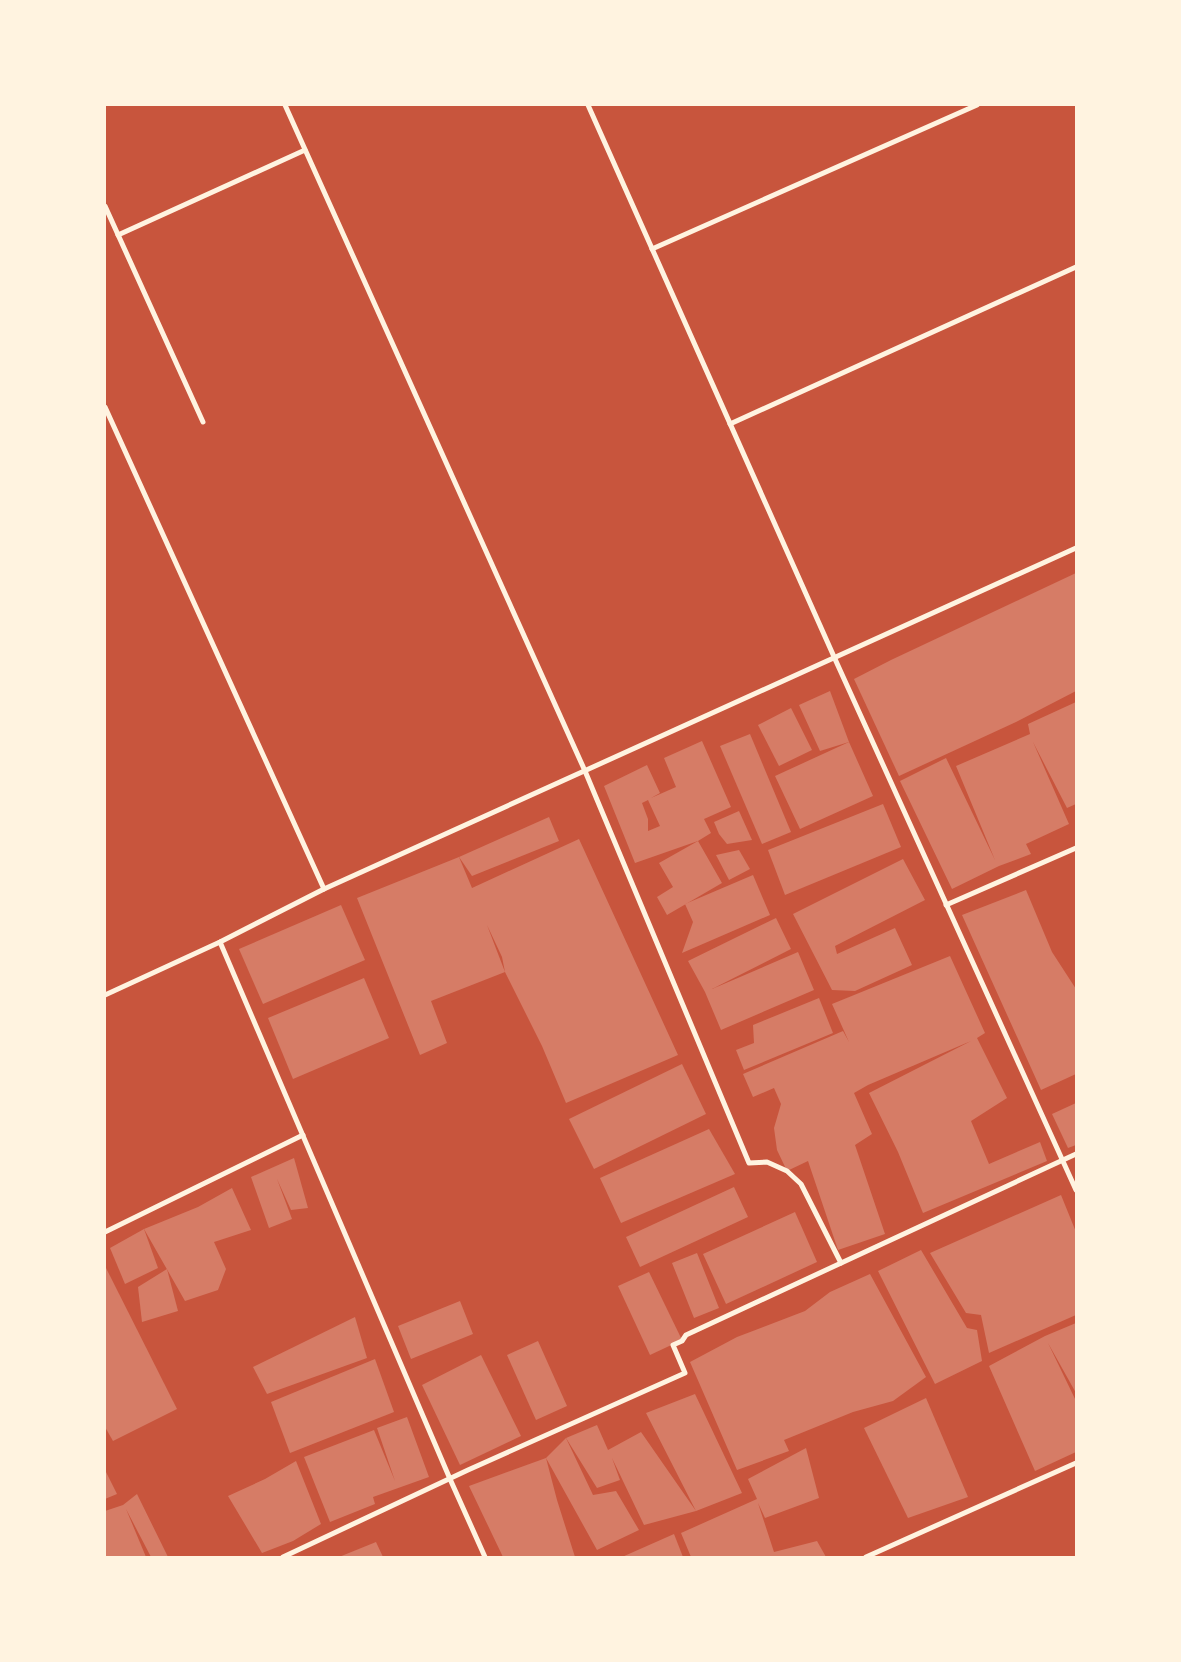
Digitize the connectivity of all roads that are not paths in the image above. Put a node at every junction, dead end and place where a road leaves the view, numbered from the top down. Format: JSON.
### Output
{"nodes":[{"id":1,"x":285,"y":105,"type":"edge"},
{"id":2,"x":588,"y":105,"type":"edge"},
{"id":3,"x":977,"y":105,"type":"edge"},
{"id":4,"x":304,"y":150,"type":"junction"},
{"id":5,"x":105,"y":206,"type":"edge"},
{"id":6,"x":118,"y":234,"type":"junction"},
{"id":7,"x":652,"y":249,"type":"junction"},
{"id":8,"x":1076,"y":267,"type":"edge"},
{"id":9,"x":105,"y":406,"type":"edge"},
{"id":10,"x":203,"y":422,"type":"dead end"},
{"id":11,"x":730,"y":424,"type":"junction"},
{"id":12,"x":1076,"y":548,"type":"edge"},
{"id":13,"x":835,"y":659,"type":"junction"},
{"id":14,"x":585,"y":771,"type":"junction"},
{"id":15,"x":1076,"y":848,"type":"edge"},
{"id":16,"x":324,"y":889,"type":"junction"},
{"id":17,"x":946,"y":905,"type":"junction"},
{"id":18,"x":220,"y":942,"type":"junction"},
{"id":19,"x":105,"y":995,"type":"edge"},
{"id":20,"x":303,"y":1136,"type":"junction"},
{"id":21,"x":1076,"y":1154,"type":"edge"},
{"id":22,"x":1062,"y":1160,"type":"junction"},
{"id":23,"x":1076,"y":1190,"type":"edge"},
{"id":24,"x":105,"y":1232,"type":"edge"},
{"id":25,"x":841,"y":1263,"type":"junction"},
{"id":26,"x":1076,"y":1463,"type":"edge"},
{"id":27,"x":450,"y":1479,"type":"junction"},
{"id":28,"x":282,"y":1557,"type":"edge"},
{"id":29,"x":485,"y":1557,"type":"edge"},
{"id":30,"x":866,"y":1557,"type":"edge"}],
"edges":[{"from":1,"to":4,"type":"street"},
{"from":2,"to":7,"type":"street"},
{"from":3,"to":7,"type":"street"},
{"from":4,"to":6,"type":"street"},
{"from":4,"to":14,"type":"street"},
{"from":5,"to":6,"type":"street"},
{"from":6,"to":10,"type":"street"},
{"from":7,"to":11,"type":"street"},
{"from":8,"to":11,"type":"street"},
{"from":9,"to":16,"type":"street"},
{"from":11,"to":13,"type":"street"},
{"from":12,"to":13,"type":"street"},
{"from":13,"to":14,"type":"street"},
{"from":13,"to":17,"type":"street"},
{"from":14,"to":16,"type":"street"},
{"from":14,"to":25,"type":"street"},
{"from":15,"to":17,"type":"street"},
{"from":16,"to":18,"type":"street"},
{"from":17,"to":22,"type":"street"},
{"from":18,"to":19,"type":"street"},
{"from":18,"to":20,"type":"street"},
{"from":20,"to":24,"type":"street"},
{"from":20,"to":27,"type":"street"},
{"from":21,"to":22,"type":"street"},
{"from":22,"to":23,"type":"street"},
{"from":22,"to":25,"type":"street"},
{"from":25,"to":27,"type":"street"},
{"from":26,"to":30,"type":"street"},
{"from":27,"to":28,"type":"street"},
{"from":27,"to":29,"type":"street"}]}
